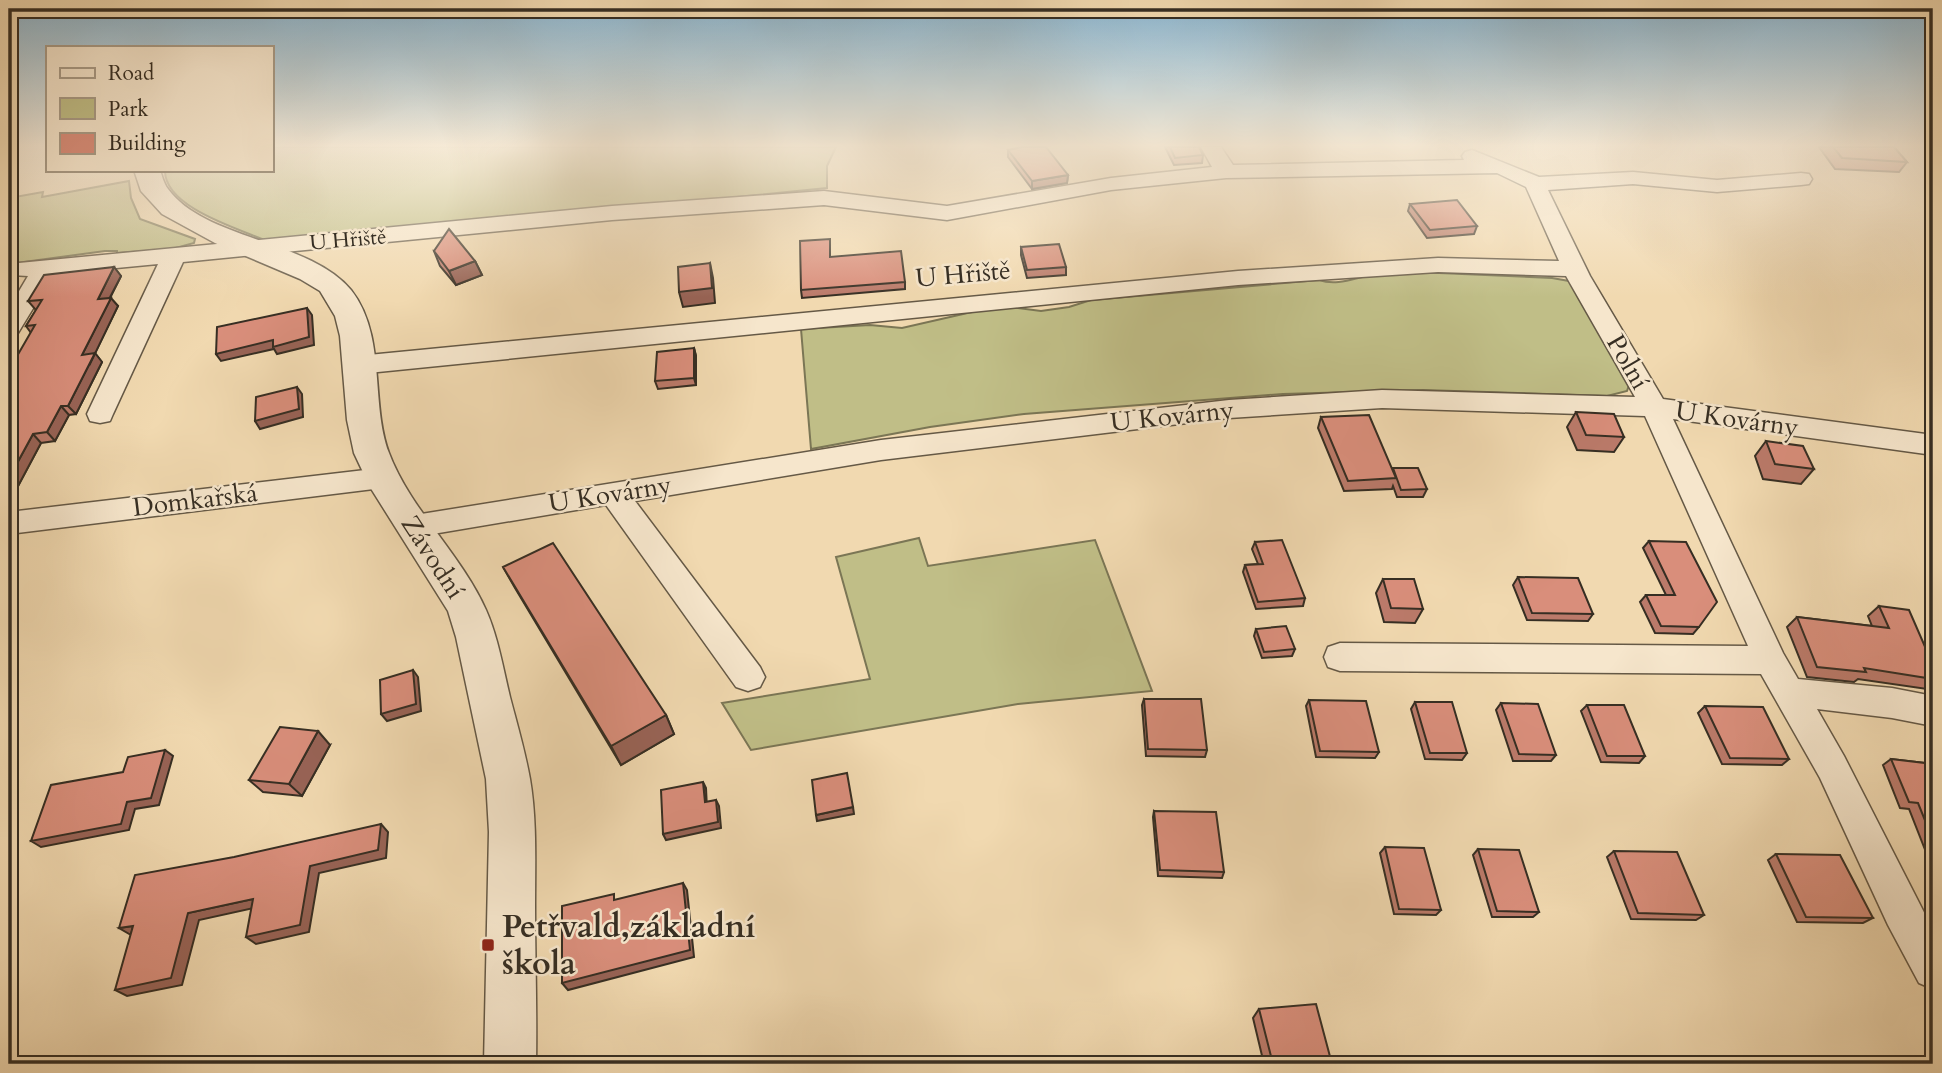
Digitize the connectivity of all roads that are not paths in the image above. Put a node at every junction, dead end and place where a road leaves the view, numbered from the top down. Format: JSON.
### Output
{"nodes":[{"id":1,"x":158,"y":197,"type":"edge"},
{"id":2,"x":1037,"y":197,"type":"edge"},
{"id":3,"x":1541,"y":197,"type":"edge"},
{"id":4,"x":251,"y":248,"type":"junction"},
{"id":5,"x":175,"y":254,"type":"junction"},
{"id":6,"x":46,"y":267,"type":"junction"},
{"id":7,"x":1574,"y":269,"type":"junction"},
{"id":8,"x":19,"y":270,"type":"dead end"},
{"id":9,"x":9,"y":327,"type":"edge"},
{"id":10,"x":358,"y":365,"type":"junction"},
{"id":11,"x":1654,"y":407,"type":"junction"},
{"id":12,"x":100,"y":414,"type":"dead end"},
{"id":13,"x":1933,"y":445,"type":"edge"},
{"id":14,"x":382,"y":478,"type":"junction"},
{"id":15,"x":612,"y":494,"type":"junction"},
{"id":16,"x":9,"y":523,"type":"edge"},
{"id":17,"x":415,"y":526,"type":"junction"},
{"id":18,"x":1340,"y":657,"type":"dead end"},
{"id":19,"x":1770,"y":660,"type":"junction"},
{"id":20,"x":748,"y":677,"type":"dead end"},
{"id":21,"x":1788,"y":692,"type":"junction"},
{"id":22,"x":1933,"y":711,"type":"edge"},
{"id":23,"x":1933,"y":969,"type":"edge"},
{"id":24,"x":510,"y":1064,"type":"edge"}],
"edges":[{"from":1,"to":4,"type":"street","name":"Závodní"},
{"from":2,"to":4,"type":"street","name":"U Hřiště"},
{"from":3,"to":7,"type":"street","name":"Polní"},
{"from":4,"to":5,"type":"street","name":"U Hřiště"},
{"from":4,"to":10,"type":"street","name":"Závodní"},
{"from":5,"to":6,"type":"street","name":"U Hřiště"},
{"from":5,"to":12,"type":"street"},
{"from":6,"to":8,"type":"street","name":"U Hřiště"},
{"from":6,"to":9,"type":"street"},
{"from":7,"to":10,"type":"street","name":"U Hřiště"},
{"from":7,"to":11,"type":"street","name":"Polní"},
{"from":10,"to":14,"type":"street","name":"Závodní"},
{"from":11,"to":13,"type":"street","name":"U Kovárny"},
{"from":11,"to":15,"type":"street","name":"U Kovárny"},
{"from":11,"to":19,"type":"street","name":"Polní"},
{"from":14,"to":16,"type":"street","name":"Domkařská"},
{"from":14,"to":17,"type":"street","name":"Závodní"},
{"from":15,"to":17,"type":"street","name":"U Kovárny"},
{"from":15,"to":20,"type":"street"},
{"from":17,"to":24,"type":"street","name":"Závodní"},
{"from":18,"to":19,"type":"street"},
{"from":19,"to":21,"type":"street","name":"Polní"},
{"from":21,"to":22,"type":"street"},
{"from":21,"to":23,"type":"street","name":"Polní"}]}
